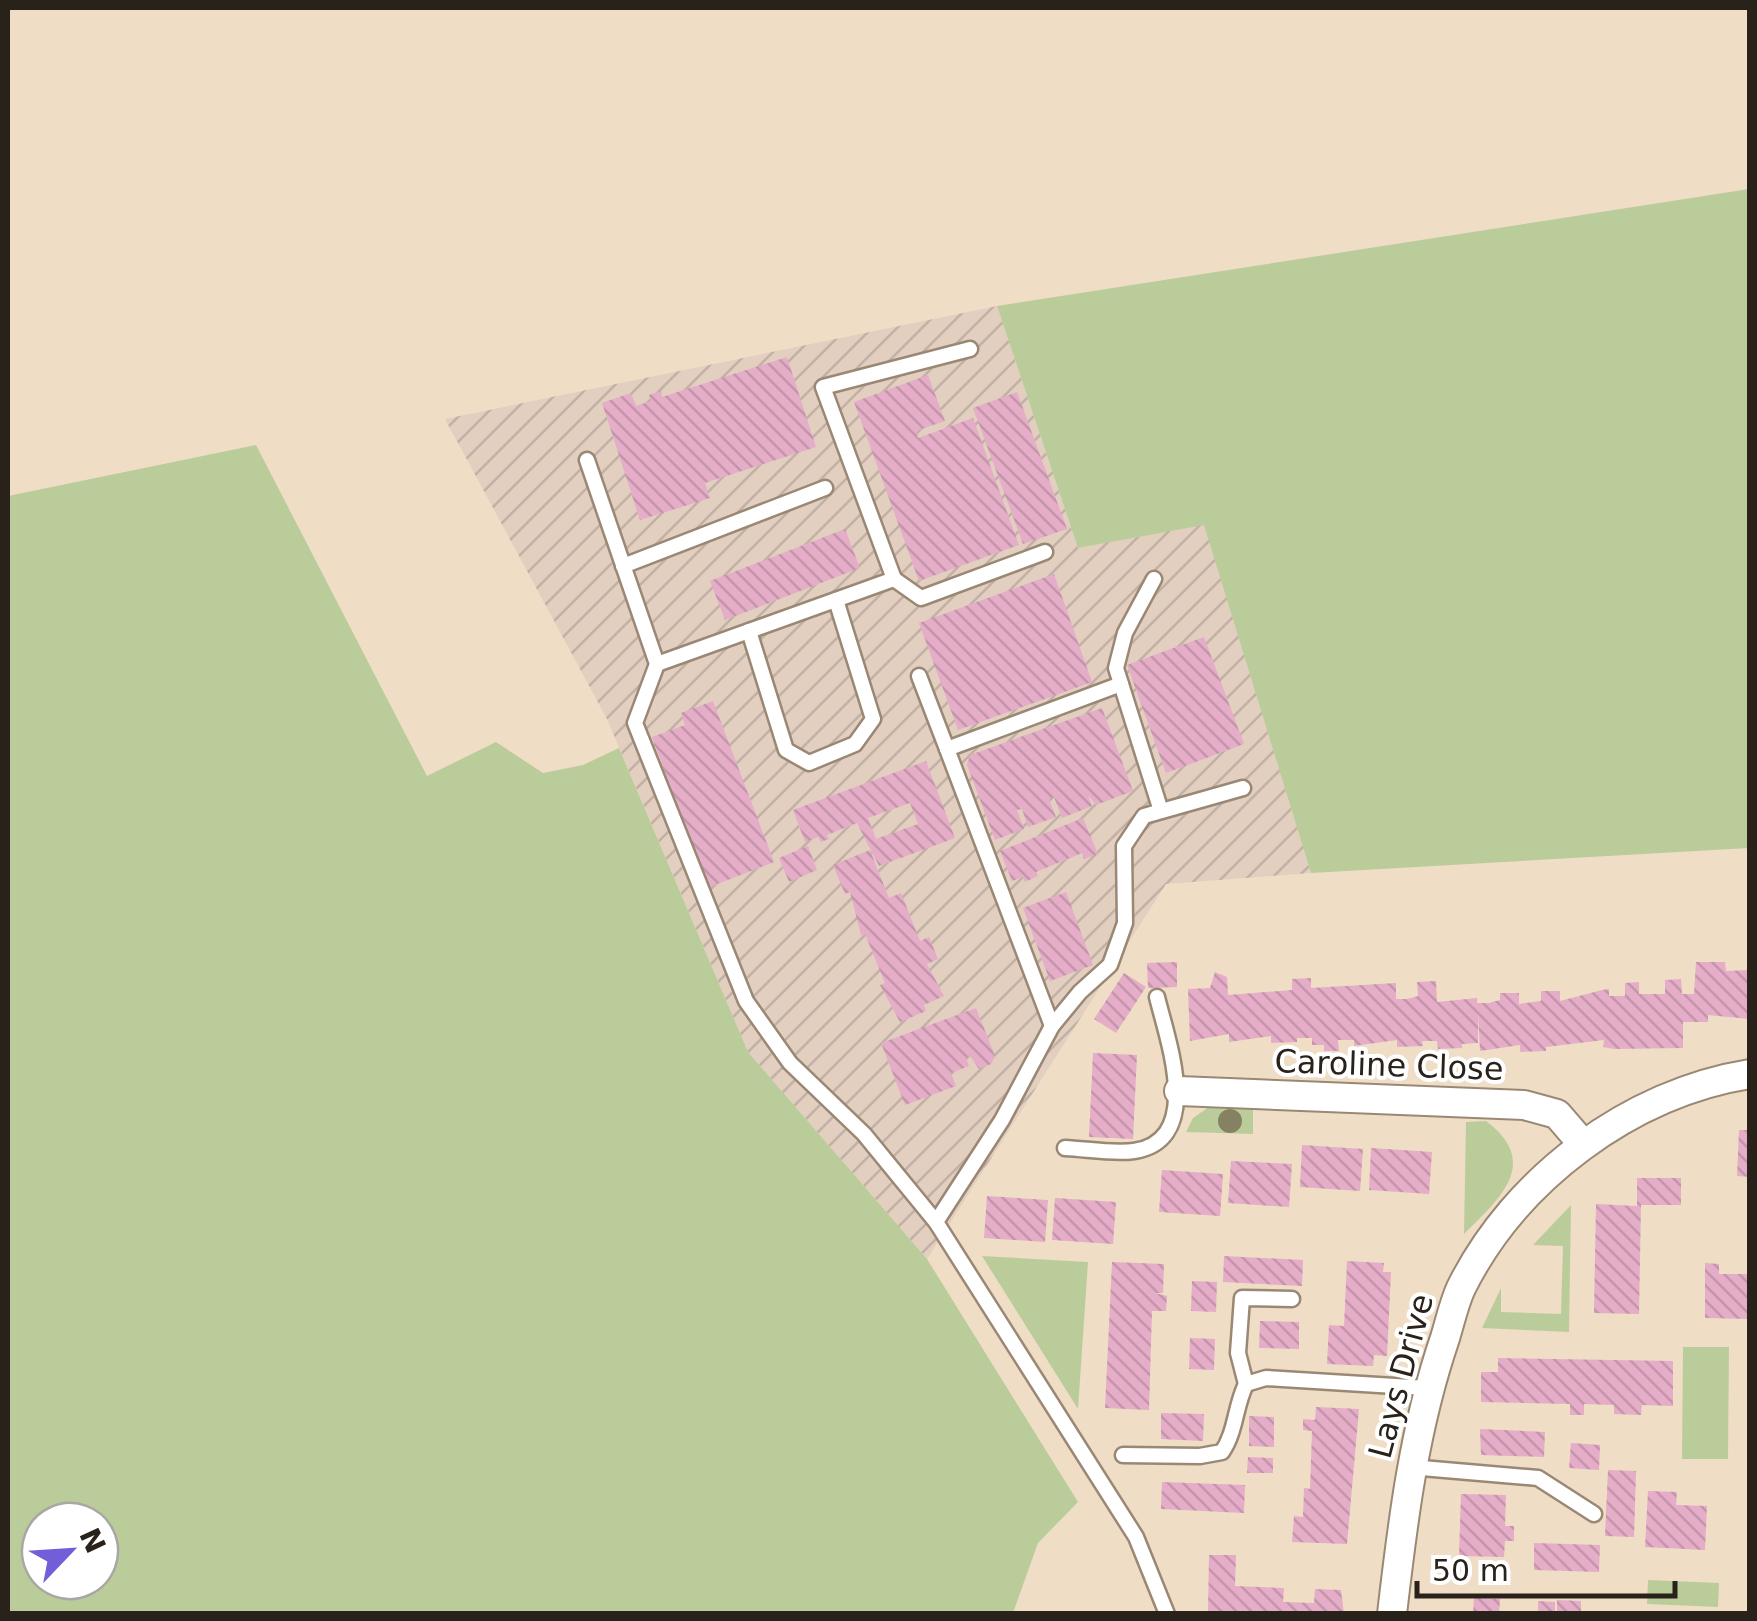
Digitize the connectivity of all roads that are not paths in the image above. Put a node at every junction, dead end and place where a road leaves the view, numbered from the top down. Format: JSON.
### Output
{"nodes":[{"id":1,"x":970,"y":349,"type":"dead end"},
{"id":2,"x":587,"y":460,"type":"dead end"},
{"id":3,"x":825,"y":488,"type":"dead end"},
{"id":4,"x":1045,"y":552,"type":"dead end"},
{"id":5,"x":623,"y":566,"type":"junction"},
{"id":6,"x":894,"y":580,"type":"junction"},
{"id":7,"x":1154,"y":580,"type":"dead end"},
{"id":8,"x":836,"y":600,"type":"junction"},
{"id":9,"x":749,"y":631,"type":"junction"},
{"id":10,"x":657,"y":664,"type":"junction"},
{"id":11,"x":919,"y":676,"type":"dead end"},
{"id":12,"x":1120,"y":684,"type":"junction"},
{"id":13,"x":947,"y":749,"type":"junction"},
{"id":14,"x":1243,"y":788,"type":"dead end"},
{"id":15,"x":1161,"y":811,"type":"junction"},
{"id":16,"x":1157,"y":996,"type":"dead end"},
{"id":17,"x":1052,"y":1026,"type":"junction"},
{"id":18,"x":1750,"y":1074,"type":"edge"},
{"id":19,"x":1179,"y":1091,"type":"junction"},
{"id":20,"x":1582,"y":1143,"type":"junction"},
{"id":21,"x":1065,"y":1148,"type":"dead end"},
{"id":22,"x":936,"y":1222,"type":"junction"},
{"id":23,"x":1292,"y":1299,"type":"dead end"},
{"id":24,"x":1246,"y":1384,"type":"junction"},
{"id":25,"x":1427,"y":1388,"type":"junction"},
{"id":26,"x":1124,"y":1455,"type":"dead end"},
{"id":27,"x":1410,"y":1467,"type":"junction"},
{"id":28,"x":1594,"y":1514,"type":"dead end"},
{"id":29,"x":1167,"y":1614,"type":"edge"},
{"id":30,"x":1392,"y":1614,"type":"edge"}],
"edges":[{"from":1,"to":6,"type":"lane"},
{"from":2,"to":5,"type":"lane"},
{"from":3,"to":5,"type":"lane"},
{"from":4,"to":6,"type":"lane"},
{"from":5,"to":10,"type":"lane"},
{"from":6,"to":8,"type":"lane"},
{"from":7,"to":12,"type":"lane"},
{"from":8,"to":9,"type":"lane"},
{"from":8,"to":9,"type":"lane"},
{"from":9,"to":10,"type":"lane"},
{"from":10,"to":22,"type":"lane"},
{"from":11,"to":13,"type":"lane"},
{"from":12,"to":13,"type":"lane"},
{"from":12,"to":15,"type":"lane"},
{"from":13,"to":17,"type":"lane"},
{"from":14,"to":15,"type":"lane"},
{"from":15,"to":17,"type":"lane"},
{"from":16,"to":19,"type":"lane"},
{"from":17,"to":22,"type":"lane"},
{"from":18,"to":20,"type":"street","name":"Lays Drive"},
{"from":19,"to":20,"type":"street","name":"Caroline Close"},
{"from":19,"to":21,"type":"lane"},
{"from":20,"to":25,"type":"street","name":"Lays Drive"},
{"from":22,"to":29,"type":"lane"},
{"from":23,"to":24,"type":"lane"},
{"from":24,"to":25,"type":"lane"},
{"from":24,"to":26,"type":"lane"},
{"from":25,"to":27,"type":"street","name":"Lays Drive"},
{"from":27,"to":28,"type":"lane"},
{"from":27,"to":30,"type":"street","name":"Lays Drive"}]}
